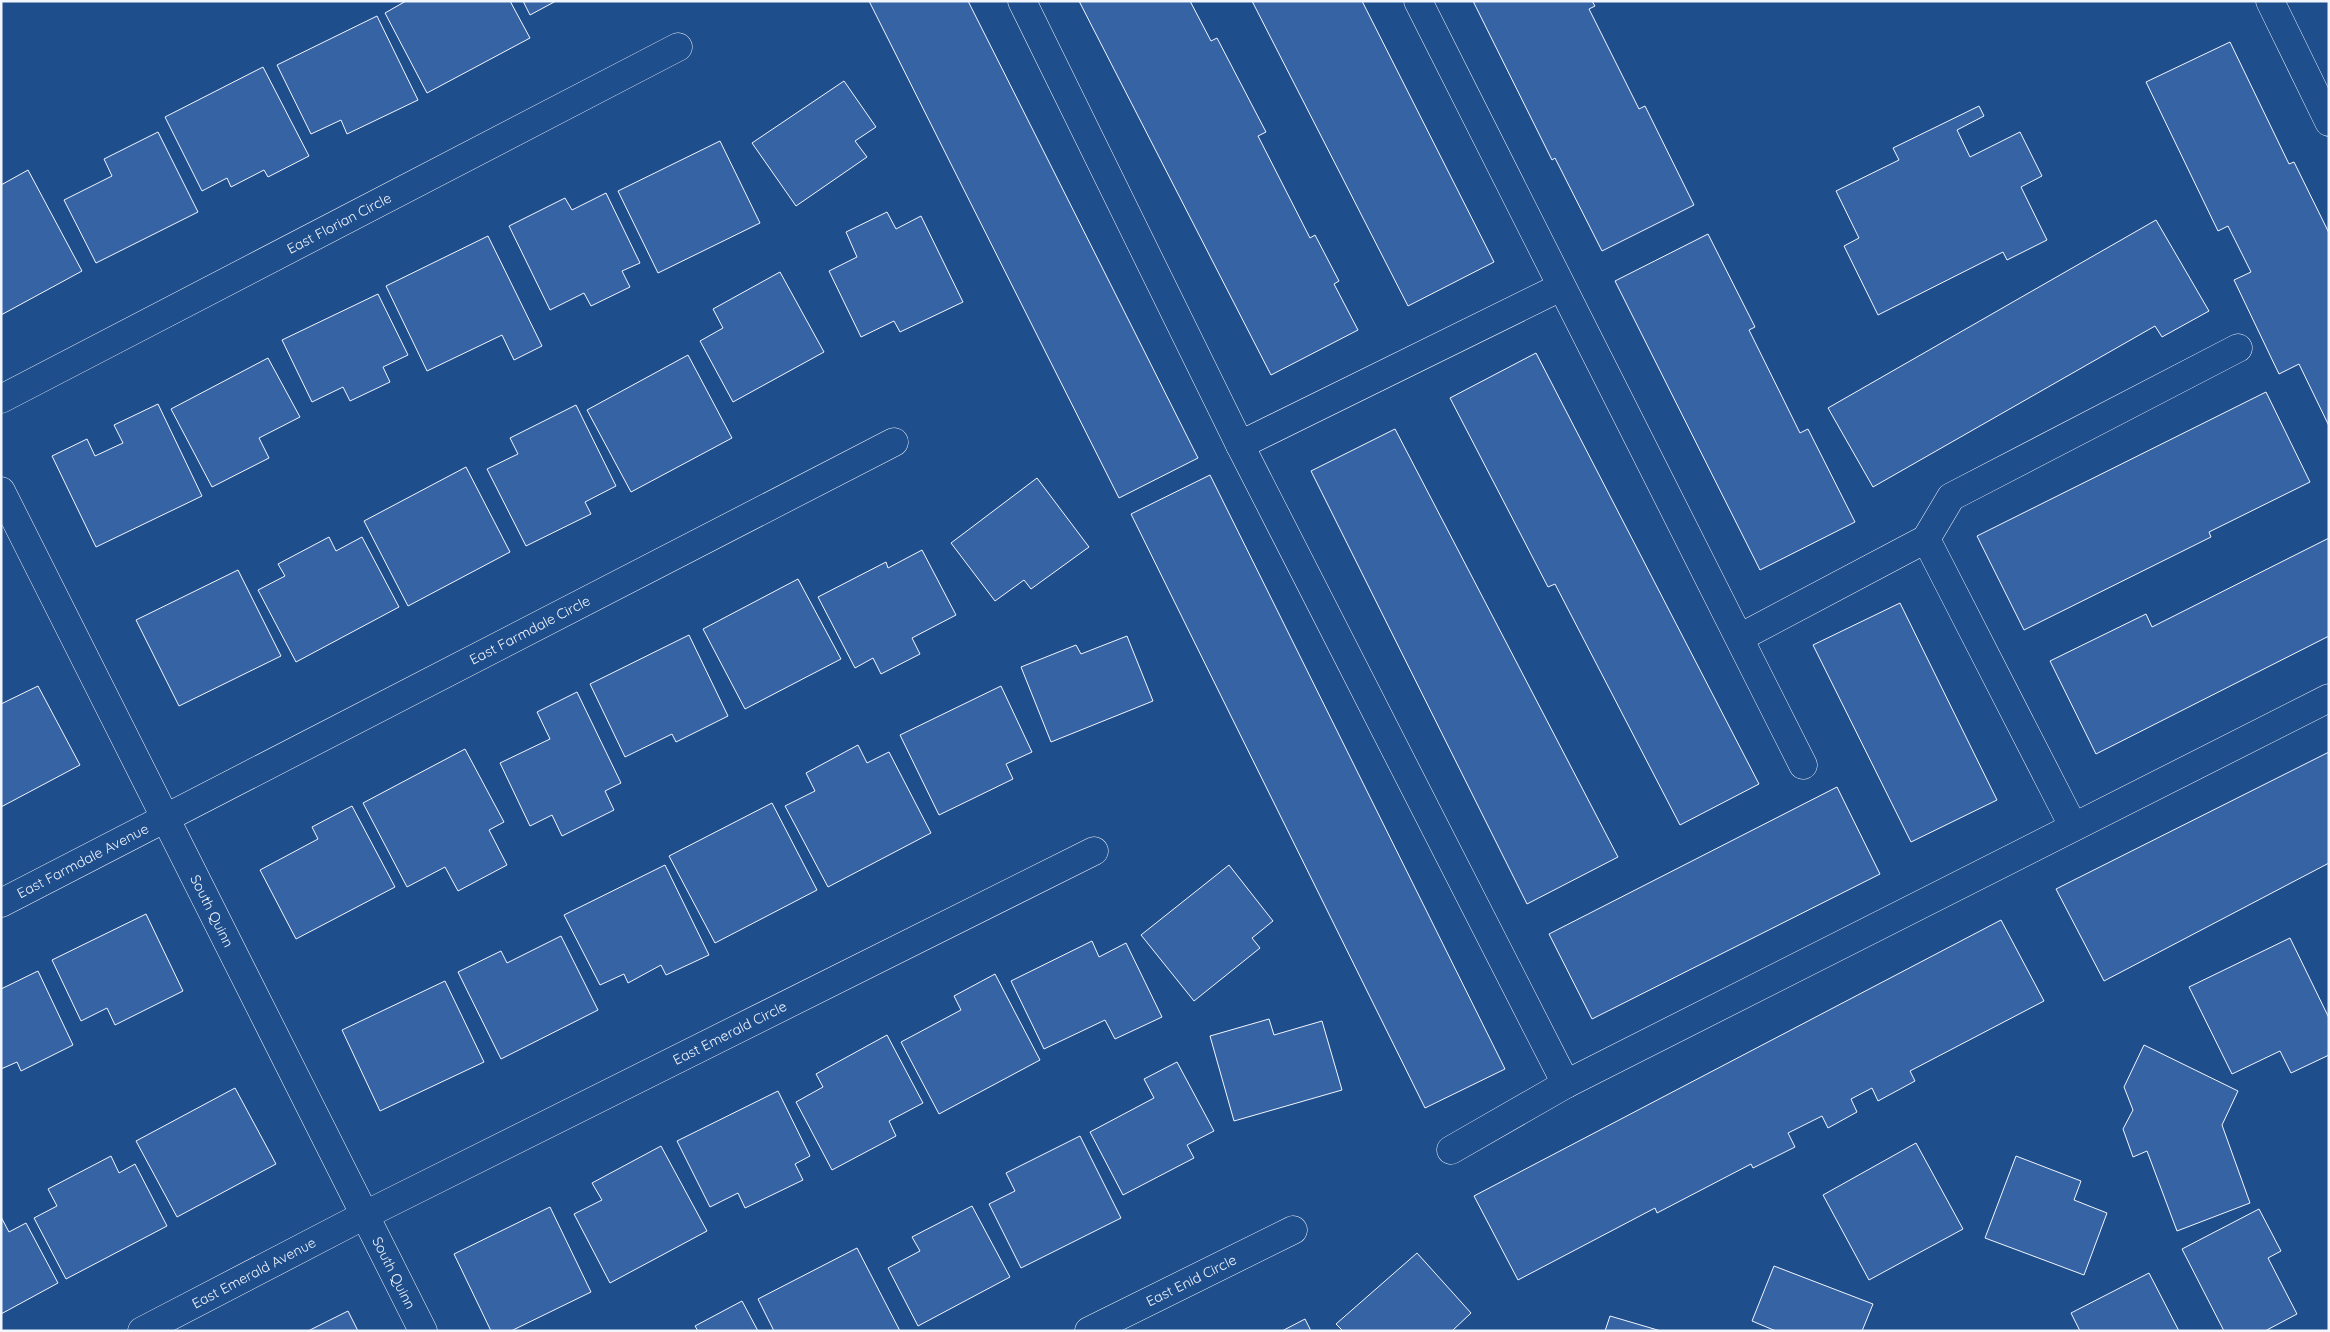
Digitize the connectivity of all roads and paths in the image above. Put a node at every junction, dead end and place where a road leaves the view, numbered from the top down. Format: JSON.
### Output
{"nodes":[{"id":1,"x":1022,"y":1,"type":"edge"},
{"id":2,"x":1418,"y":1,"type":"edge"},
{"id":3,"x":2270,"y":1,"type":"edge"},
{"id":4,"x":678,"y":47,"type":"dead end"},
{"id":5,"x":2329,"y":122,"type":"edge"},
{"id":6,"x":1561,"y":287,"type":"junction"},
{"id":7,"x":2238,"y":348,"type":"dead end"},
{"id":8,"x":1,"y":399,"type":"edge"},
{"id":9,"x":894,"y":442,"type":"dead end"},
{"id":10,"x":1240,"y":445,"type":"junction"},
{"id":11,"x":1,"y":492,"type":"edge"},
{"id":12,"x":1926,"y":539,"type":"junction"},
{"id":13,"x":1740,"y":637,"type":"junction"},
{"id":14,"x":2329,"y":698,"type":"edge"},
{"id":15,"x":1803,"y":765,"type":"dead end"},
{"id":16,"x":166,"y":819,"type":"junction"},
{"id":17,"x":2073,"y":826,"type":"junction"},
{"id":18,"x":1094,"y":851,"type":"dead end"},
{"id":19,"x":1,"y":903,"type":"edge"},
{"id":20,"x":1566,"y":1084,"type":"junction"},
{"id":21,"x":1451,"y":1150,"type":"dead end"},
{"id":22,"x":366,"y":1215,"type":"junction"},
{"id":23,"x":1293,"y":1230,"type":"dead end"},
{"id":24,"x":142,"y":1331,"type":"edge"},
{"id":25,"x":423,"y":1331,"type":"edge"},
{"id":26,"x":1089,"y":1331,"type":"edge"}],
"edges":[{"from":1,"to":10,"type":"street"},
{"from":2,"to":6,"type":"street"},
{"from":3,"to":5,"type":"street"},
{"from":4,"to":8,"type":"street","name":"East Florian Circle"},
{"from":6,"to":10,"type":"street"},
{"from":6,"to":13,"type":"street"},
{"from":7,"to":12,"type":"street"},
{"from":9,"to":16,"type":"street","name":"East Farmdale Circle"},
{"from":10,"to":20,"type":"street"},
{"from":11,"to":16,"type":"street","name":"South Quinn"},
{"from":12,"to":13,"type":"street"},
{"from":12,"to":17,"type":"street"},
{"from":13,"to":15,"type":"street"},
{"from":14,"to":17,"type":"street"},
{"from":16,"to":19,"type":"street","name":"East Farmdale Avenue"},
{"from":16,"to":22,"type":"street","name":"South Quinn"},
{"from":17,"to":20,"type":"street"},
{"from":18,"to":22,"type":"street","name":"East Emerald Circle"},
{"from":20,"to":21,"type":"street"},
{"from":22,"to":24,"type":"street","name":"East Emerald Avenue"},
{"from":22,"to":25,"type":"street","name":"South Quinn"},
{"from":23,"to":26,"type":"street","name":"East Enid Circle"}]}
